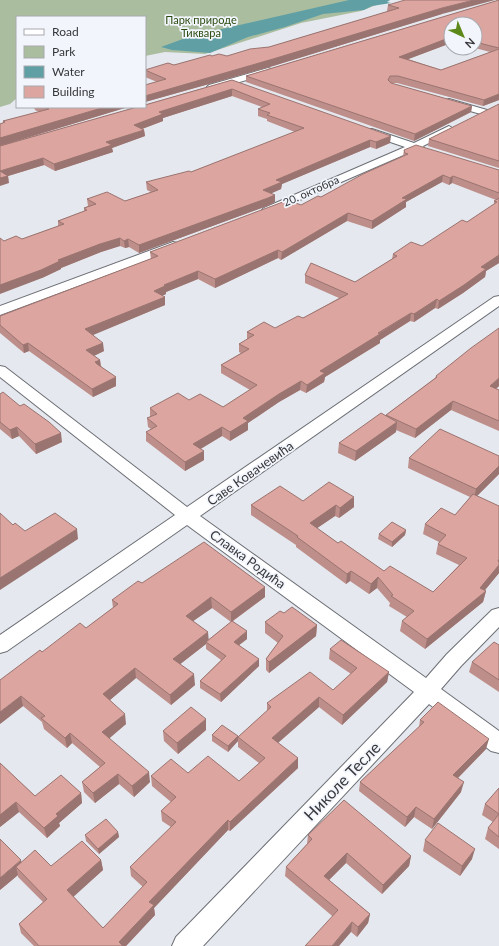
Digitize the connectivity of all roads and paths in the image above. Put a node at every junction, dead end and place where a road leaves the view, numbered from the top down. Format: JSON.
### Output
{"nodes":[{"id":1,"x":276,"y":69,"type":"edge"},
{"id":2,"x":233,"y":82,"type":"junction"},
{"id":3,"x":249,"y":88,"type":"edge"},
{"id":4,"x":204,"y":90,"type":"edge"},
{"id":5,"x":439,"y":99,"type":"edge"},
{"id":6,"x":470,"y":119,"type":"edge"},
{"id":7,"x":457,"y":125,"type":"edge"},
{"id":8,"x":358,"y":127,"type":"edge"},
{"id":9,"x":414,"y":147,"type":"junction"},
{"id":10,"x":429,"y":151,"type":"edge"},
{"id":11,"x":257,"y":214,"type":"edge"},
{"id":12,"x":185,"y":241,"type":"edge"},
{"id":13,"x":499,"y":300,"type":"edge"},
{"id":14,"x":0,"y":311,"type":"edge"},
{"id":15,"x":0,"y":370,"type":"edge"},
{"id":16,"x":188,"y":515,"type":"junction"},
{"id":17,"x":499,"y":615,"type":"edge"},
{"id":18,"x":0,"y":645,"type":"edge"},
{"id":19,"x":428,"y":691,"type":"junction"},
{"id":20,"x":499,"y":744,"type":"edge"},
{"id":21,"x":184,"y":946,"type":"edge"}],
"edges":[{"from":1,"to":2,"type":"street"},
{"from":2,"to":3,"type":"street"},
{"from":2,"to":4,"type":"street"},
{"from":5,"to":6,"type":"street"},
{"from":7,"to":9,"type":"street","name":"20. октобра"},
{"from":8,"to":9,"type":"street"},
{"from":9,"to":10,"type":"street"},
{"from":9,"to":11,"type":"street","name":"20. октобра"},
{"from":12,"to":14,"type":"street"},
{"from":13,"to":16,"type":"street","name":"Саве Ковачевића"},
{"from":15,"to":16,"type":"street","name":"Славка Родића"},
{"from":16,"to":18,"type":"street","name":"Саве Ковачевића"},
{"from":16,"to":19,"type":"street","name":"Славка Родића"},
{"from":17,"to":19,"type":"street","name":"Николе Тесле"},
{"from":19,"to":20,"type":"street","name":"Славка Родића"},
{"from":19,"to":21,"type":"street","name":"Николе Тесле"}]}
